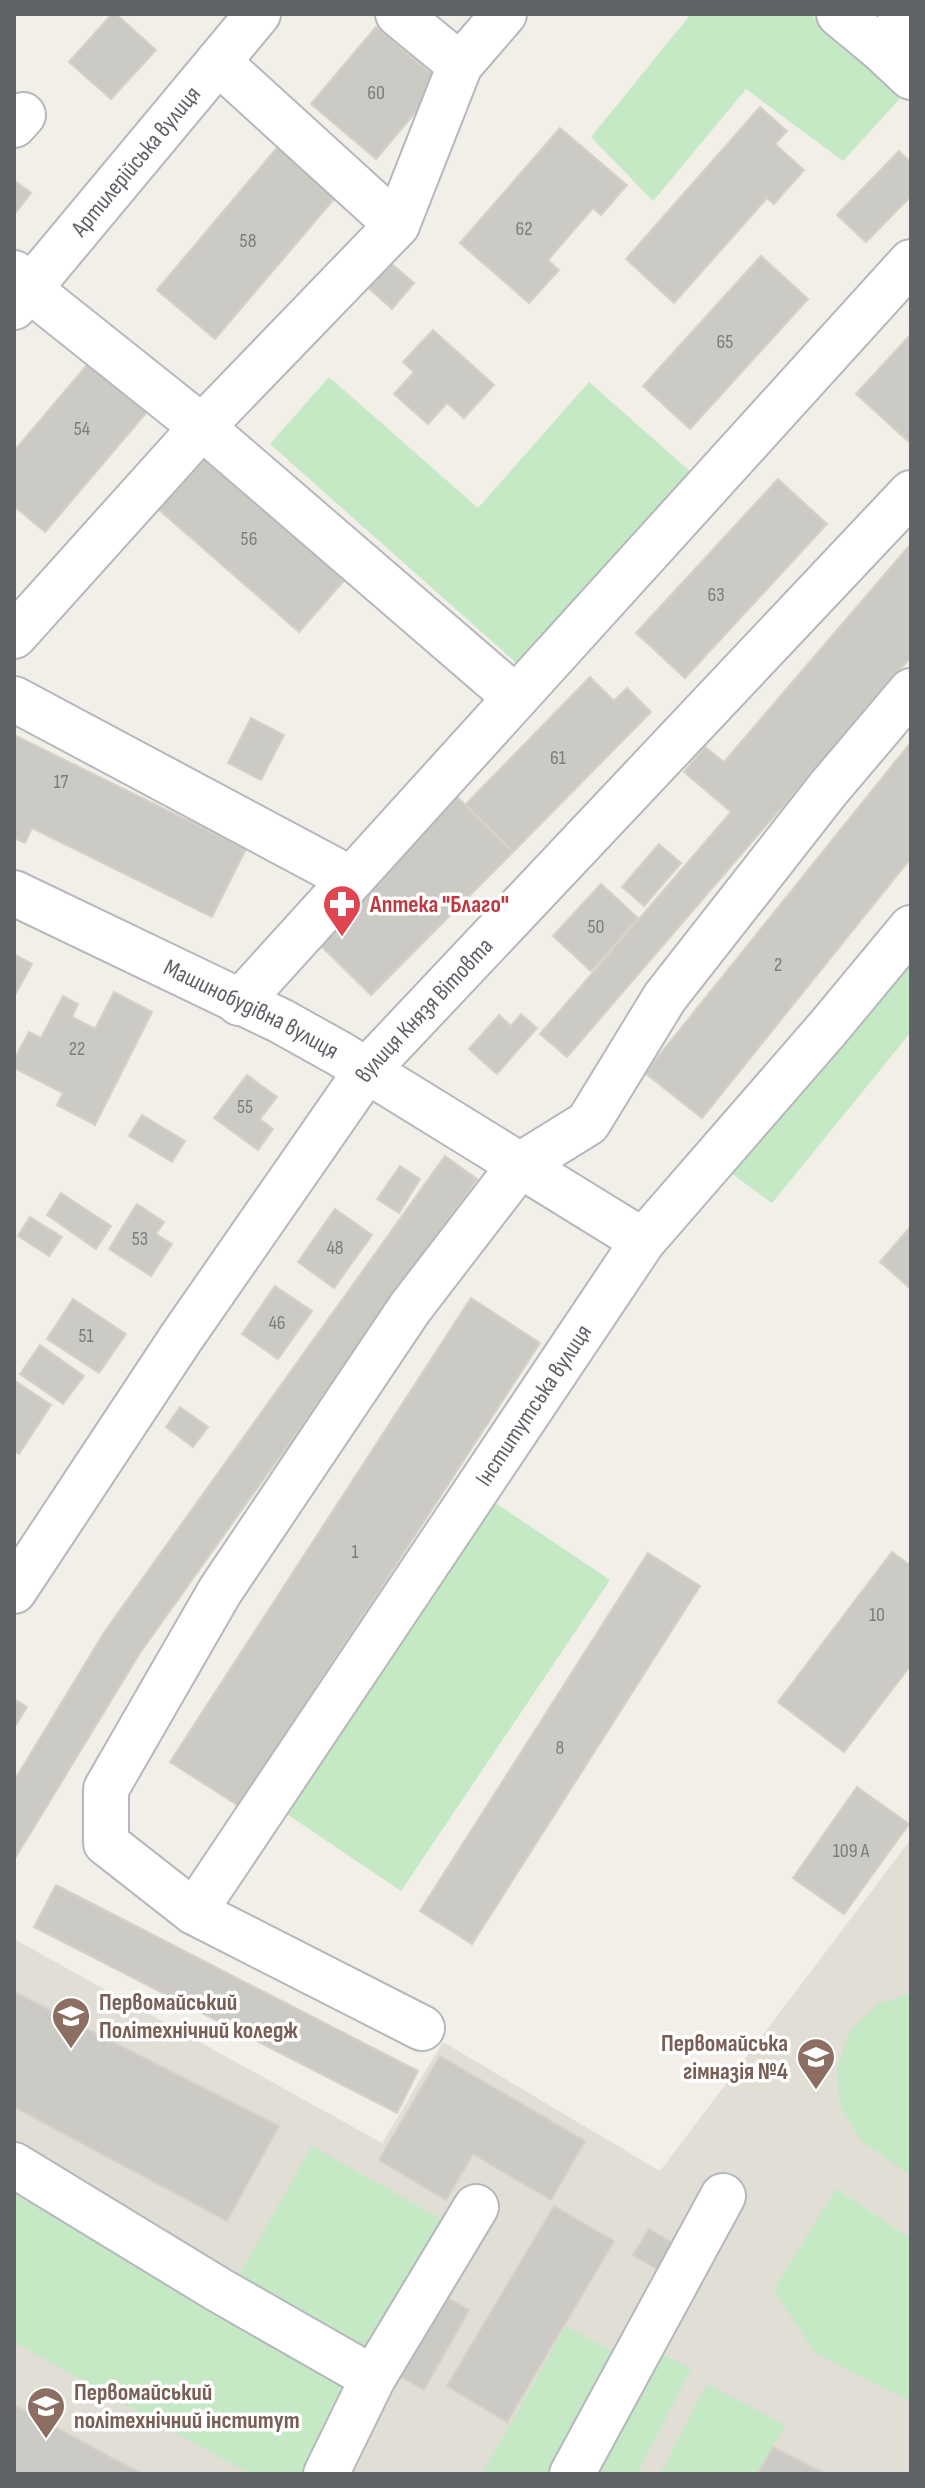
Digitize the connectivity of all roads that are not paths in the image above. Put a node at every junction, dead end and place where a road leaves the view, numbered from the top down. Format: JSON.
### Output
{"nodes":[{"id":1,"x":258,"y":14,"type":"edge"},
{"id":2,"x":398,"y":14,"type":"edge"},
{"id":3,"x":504,"y":14,"type":"edge"},
{"id":4,"x":839,"y":14,"type":"edge"},
{"id":5,"x":910,"y":14,"type":"edge"},
{"id":6,"x":880,"y":48,"type":"junction"},
{"id":7,"x":218,"y":62,"type":"junction"},
{"id":8,"x":460,"y":65,"type":"junction"},
{"id":9,"x":911,"y":77,"type":"edge"},
{"id":10,"x":397,"y":225,"type":"junction"},
{"id":11,"x":911,"y":262,"type":"edge"},
{"id":12,"x":19,"y":290,"type":"edge"},
{"id":13,"x":202,"y":427,"type":"junction"},
{"id":14,"x":911,"y":493,"type":"edge"},
{"id":15,"x":14,"y":636,"type":"edge"},
{"id":16,"x":911,"y":691,"type":"edge"},
{"id":17,"x":515,"y":697,"type":"junction"},
{"id":18,"x":14,"y":699,"type":"edge"},
{"id":19,"x":351,"y":879,"type":"junction"},
{"id":20,"x":14,"y":893,"type":"edge"},
{"id":21,"x":911,"y":928,"type":"edge"},
{"id":22,"x":239,"y":1003,"type":"junction"},
{"id":23,"x":367,"y":1070,"type":"junction"},
{"id":24,"x":520,"y":1165,"type":"junction"},
{"id":25,"x":643,"y":1241,"type":"junction"},
{"id":26,"x":14,"y":1591,"type":"edge"},
{"id":27,"x":194,"y":1912,"type":"junction"},
{"id":28,"x":422,"y":2028,"type":"dead end"},
{"id":29,"x":14,"y":2165,"type":"edge"},
{"id":30,"x":723,"y":2196,"type":"dead end"},
{"id":31,"x":476,"y":2207,"type":"dead end"},
{"id":32,"x":373,"y":2378,"type":"junction"},
{"id":33,"x":326,"y":2474,"type":"edge"},
{"id":34,"x":572,"y":2474,"type":"edge"}],
"edges":[{"from":1,"to":7,"type":"street","name":"Артилерійська вулиця"},
{"from":2,"to":8,"type":"street"},
{"from":3,"to":8,"type":"street"},
{"from":4,"to":6,"type":"street"},
{"from":5,"to":6,"type":"street"},
{"from":6,"to":9,"type":"street"},
{"from":7,"to":10,"type":"street"},
{"from":7,"to":12,"type":"street","name":"Артилерійська вулиця"},
{"from":8,"to":10,"type":"street"},
{"from":10,"to":13,"type":"street"},
{"from":11,"to":17,"type":"street"},
{"from":12,"to":13,"type":"street"},
{"from":13,"to":15,"type":"street"},
{"from":13,"to":17,"type":"street"},
{"from":14,"to":23,"type":"street","name":"вулиця Князя Вітовта"},
{"from":16,"to":24,"type":"street"},
{"from":17,"to":19,"type":"street"},
{"from":18,"to":19,"type":"street"},
{"from":19,"to":22,"type":"street"},
{"from":20,"to":22,"type":"street","name":"Машинобудівна вулиця"},
{"from":21,"to":25,"type":"street","name":"Інститутська вулиця"},
{"from":22,"to":23,"type":"street","name":"Машинобудівна вулиця"},
{"from":23,"to":24,"type":"street","name":"Машинобудівна вулиця"},
{"from":23,"to":26,"type":"street","name":"вулиця Князя Вітовта"},
{"from":24,"to":25,"type":"street","name":"Машинобудівна вулиця"},
{"from":24,"to":27,"type":"street"},
{"from":25,"to":27,"type":"street","name":"Інститутська вулиця"},
{"from":27,"to":28,"type":"street"},
{"from":29,"to":32,"type":"street"},
{"from":30,"to":34,"type":"street"},
{"from":31,"to":32,"type":"street"},
{"from":32,"to":33,"type":"street"}]}
